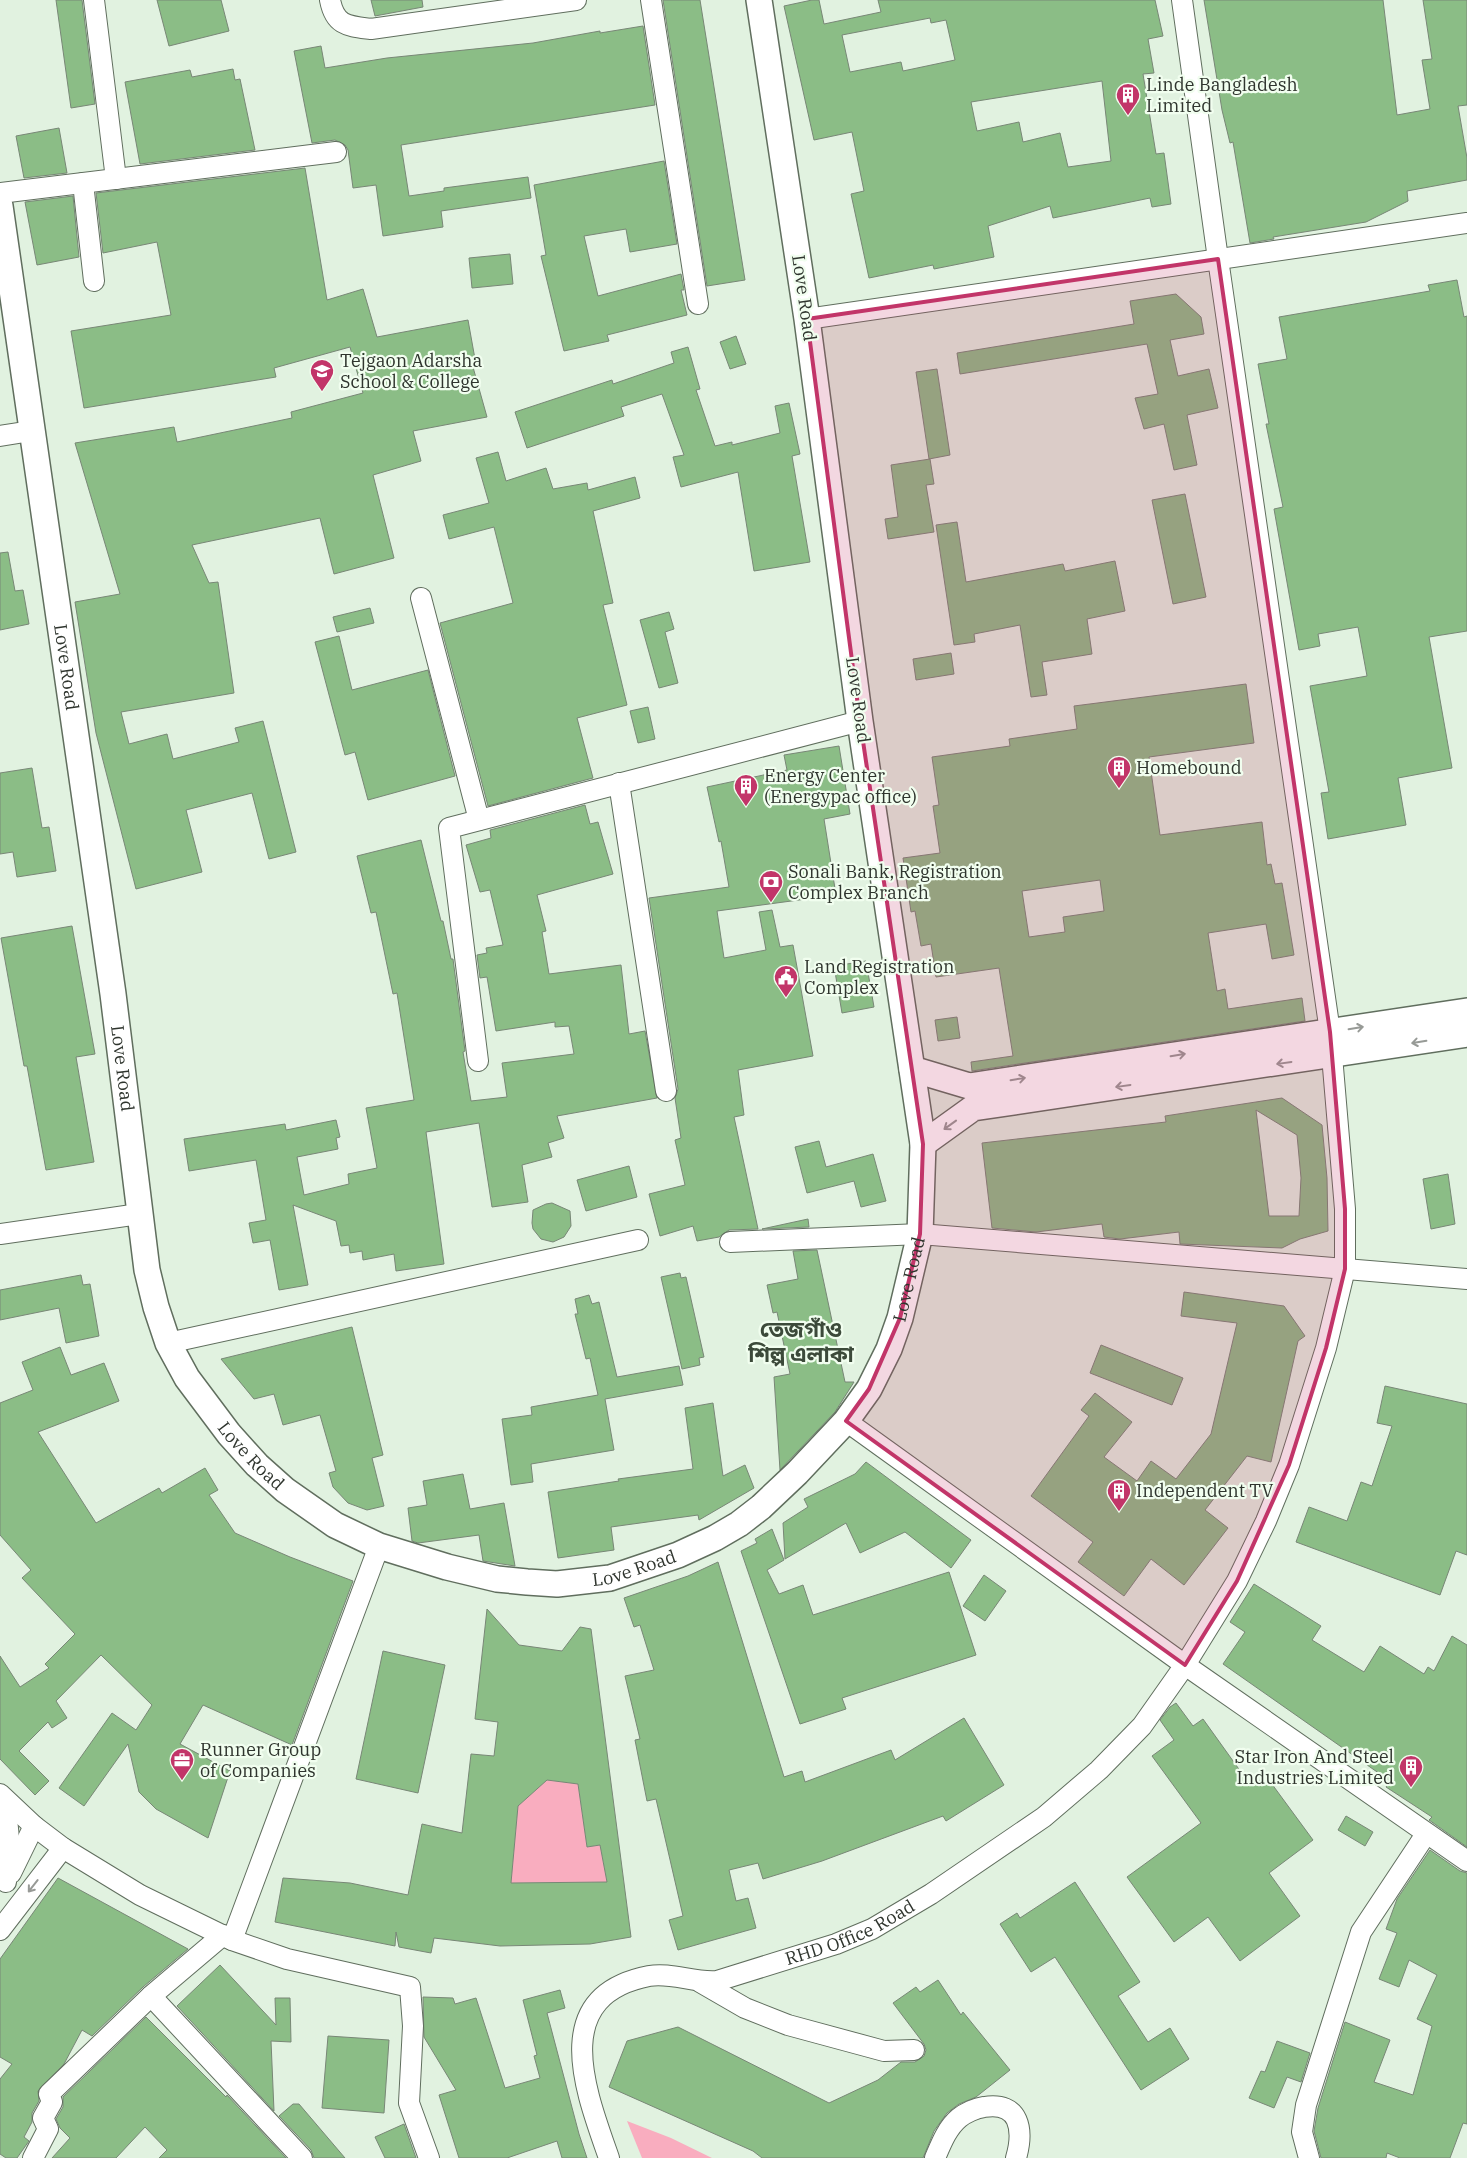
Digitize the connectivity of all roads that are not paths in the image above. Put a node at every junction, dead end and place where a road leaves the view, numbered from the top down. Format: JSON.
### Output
{"nodes":[{"id":1,"x":94,"y":0,"type":"edge"},
{"id":2,"x":330,"y":0,"type":"edge"},
{"id":3,"x":576,"y":0,"type":"edge"},
{"id":4,"x":650,"y":0,"type":"edge"},
{"id":5,"x":759,"y":0,"type":"edge"},
{"id":6,"x":1182,"y":0,"type":"edge"},
{"id":7,"x":336,"y":152,"type":"dead end"},
{"id":8,"x":116,"y":179,"type":"junction"},
{"id":9,"x":83,"y":183,"type":"junction"},
{"id":10,"x":0,"y":193,"type":"edge"},
{"id":11,"x":0,"y":206,"type":"edge"},
{"id":12,"x":1467,"y":224,"type":"edge"},
{"id":13,"x":1218,"y":259,"type":"junction"},
{"id":14,"x":94,"y":281,"type":"dead end"},
{"id":15,"x":698,"y":304,"type":"dead end"},
{"id":16,"x":807,"y":320,"type":"junction"},
{"id":17,"x":31,"y":431,"type":"junction"},
{"id":18,"x":0,"y":436,"type":"edge"},
{"id":19,"x":421,"y":598,"type":"dead end"},
{"id":20,"x":860,"y":721,"type":"junction"},
{"id":21,"x":619,"y":784,"type":"junction"},
{"id":22,"x":479,"y":820,"type":"junction"},
{"id":23,"x":1467,"y":1011,"type":"edge"},
{"id":24,"x":1467,"y":1034,"type":"edge"},
{"id":25,"x":1331,"y":1044,"type":"junction"},
{"id":26,"x":478,"y":1061,"type":"dead end"},
{"id":27,"x":912,"y":1068,"type":"junction"},
{"id":28,"x":666,"y":1091,"type":"dead end"},
{"id":29,"x":972,"y":1097,"type":"junction"},
{"id":30,"x":923,"y":1144,"type":"junction"},
{"id":31,"x":139,"y":1214,"type":"junction"},
{"id":32,"x":0,"y":1234,"type":"edge"},
{"id":33,"x":920,"y":1234,"type":"junction"},
{"id":34,"x":638,"y":1240,"type":"dead end"},
{"id":35,"x":730,"y":1242,"type":"dead end"},
{"id":36,"x":1345,"y":1269,"type":"junction"},
{"id":37,"x":1467,"y":1278,"type":"edge"},
{"id":38,"x":168,"y":1343,"type":"junction"},
{"id":39,"x":846,"y":1421,"type":"junction"},
{"id":40,"x":379,"y":1546,"type":"junction"},
{"id":41,"x":1185,"y":1665,"type":"junction"},
{"id":42,"x":0,"y":1795,"type":"edge"},
{"id":43,"x":34,"y":1826,"type":"junction"},
{"id":44,"x":1426,"y":1834,"type":"junction"},
{"id":45,"x":63,"y":1848,"type":"junction"},
{"id":46,"x":1467,"y":1861,"type":"edge"},
{"id":47,"x":3,"y":1887,"type":"edge"},
{"id":48,"x":0,"y":1930,"type":"edge"},
{"id":49,"x":228,"y":1937,"type":"junction"},
{"id":50,"x":700,"y":1982,"type":"junction"},
{"id":51,"x":151,"y":1996,"type":"junction"},
{"id":52,"x":914,"y":2050,"type":"dead end"},
{"id":53,"x":33,"y":2158,"type":"edge"},
{"id":54,"x":302,"y":2158,"type":"edge"},
{"id":55,"x":429,"y":2158,"type":"edge"},
{"id":56,"x":609,"y":2158,"type":"edge"},
{"id":57,"x":935,"y":2158,"type":"edge"},
{"id":58,"x":1016,"y":2158,"type":"edge"},
{"id":59,"x":1308,"y":2158,"type":"edge"}],
"edges":[{"from":1,"to":8,"type":"street"},
{"from":2,"to":3,"type":"street"},
{"from":4,"to":15,"type":"street"},
{"from":5,"to":16,"type":"main road","name":"Love Road"},
{"from":6,"to":13,"type":"street","name":"RHD Office Road"},
{"from":7,"to":8,"type":"street"},
{"from":8,"to":9,"type":"street"},
{"from":9,"to":10,"type":"street"},
{"from":9,"to":14,"type":"street"},
{"from":11,"to":17,"type":"main road","name":"Love Road"},
{"from":12,"to":13,"type":"street"},
{"from":13,"to":16,"type":"street"},
{"from":13,"to":25,"type":"street","name":"RHD Office Road"},
{"from":16,"to":20,"type":"main road","name":"Love Road"},
{"from":17,"to":18,"type":"street"},
{"from":17,"to":31,"type":"main road","name":"Love Road"},
{"from":19,"to":22,"type":"street"},
{"from":20,"to":21,"type":"street"},
{"from":20,"to":27,"type":"main road","name":"Love Road"},
{"from":21,"to":22,"type":"street"},
{"from":21,"to":28,"type":"street"},
{"from":22,"to":26,"type":"street"},
{"from":25,"to":23,"type":"main road","one_way":true},
{"from":24,"to":25,"type":"main road","one_way":true},
{"from":25,"to":29,"type":"main road"},
{"from":25,"to":36,"type":"street","name":"RHD Office Road"},
{"from":27,"to":29,"type":"main road"},
{"from":27,"to":30,"type":"main road","name":"Love Road"},
{"from":29,"to":30,"type":"main road","one_way":true},
{"from":30,"to":33,"type":"main road","name":"Love Road"},
{"from":31,"to":32,"type":"street"},
{"from":31,"to":38,"type":"main road","name":"Love Road"},
{"from":33,"to":35,"type":"street"},
{"from":33,"to":36,"type":"street"},
{"from":33,"to":39,"type":"main road","name":"Love Road"},
{"from":34,"to":38,"type":"street"},
{"from":36,"to":37,"type":"street"},
{"from":36,"to":41,"type":"street","name":"RHD Office Road"},
{"from":38,"to":40,"type":"main road","name":"Love Road"},
{"from":39,"to":40,"type":"main road","name":"Love Road"},
{"from":39,"to":41,"type":"street"},
{"from":40,"to":49,"type":"street"},
{"from":41,"to":44,"type":"street"},
{"from":41,"to":50,"type":"street","name":"RHD Office Road"},
{"from":42,"to":43,"type":"street"},
{"from":42,"to":47,"type":"street"},
{"from":43,"to":45,"type":"street"},
{"from":43,"to":47,"type":"street"},
{"from":44,"to":46,"type":"street"},
{"from":44,"to":59,"type":"street"},
{"from":45,"to":48,"type":"street","one_way":true},
{"from":45,"to":49,"type":"street"},
{"from":49,"to":51,"type":"street"},
{"from":49,"to":55,"type":"street"},
{"from":50,"to":52,"type":"street"},
{"from":50,"to":56,"type":"street","name":"RHD Office Road"},
{"from":51,"to":53,"type":"street"},
{"from":51,"to":54,"type":"street"},
{"from":57,"to":58,"type":"street"}]}
